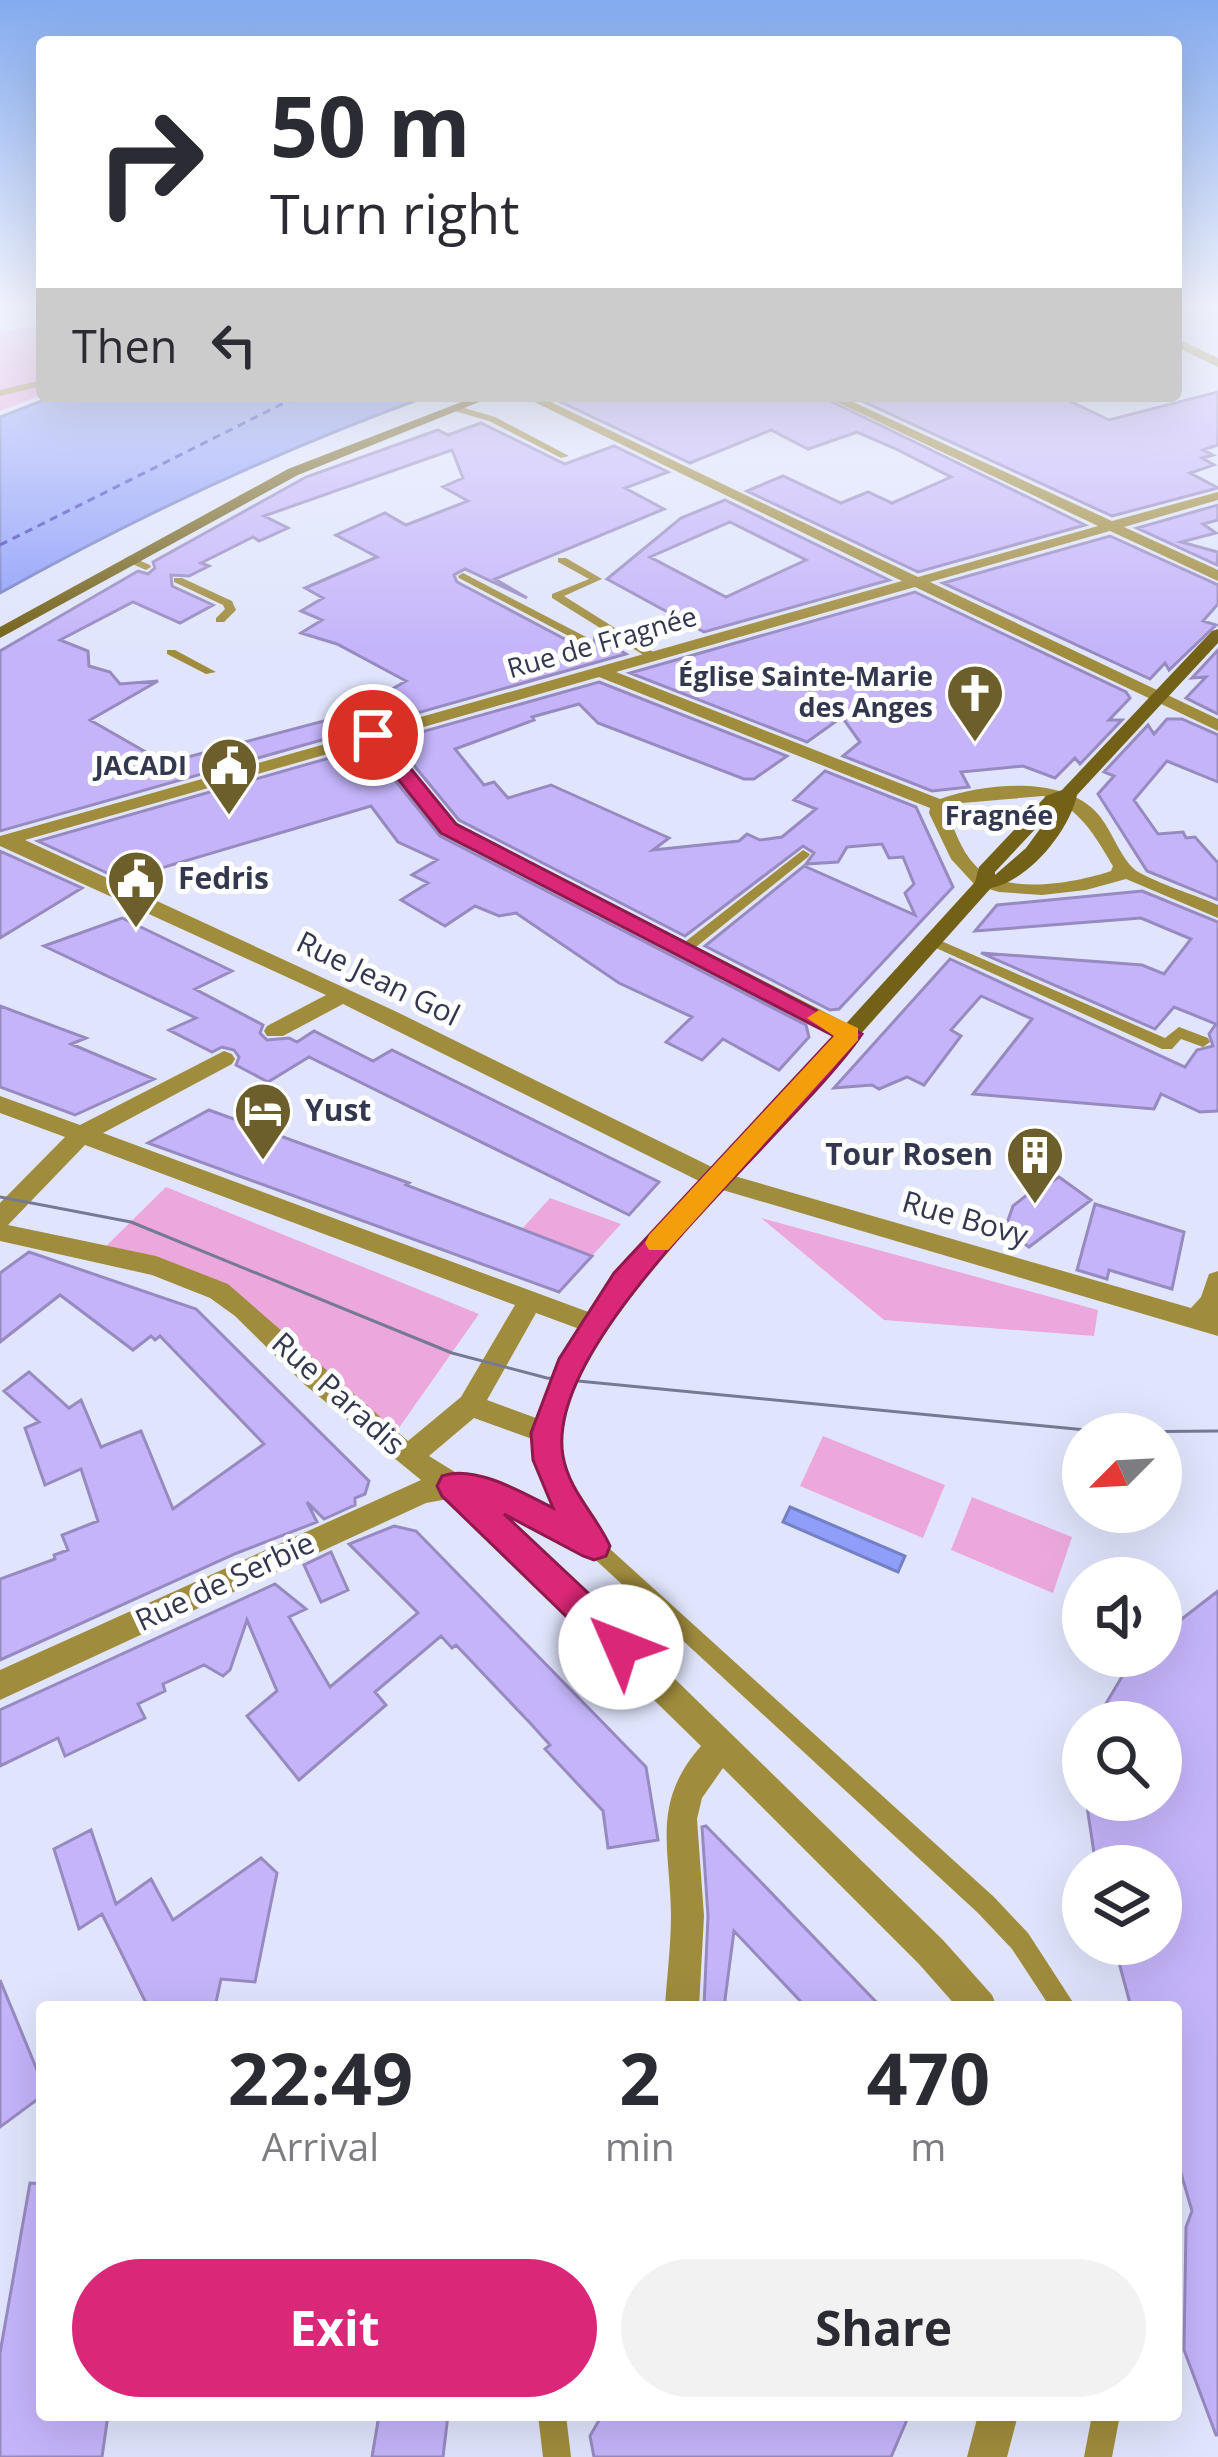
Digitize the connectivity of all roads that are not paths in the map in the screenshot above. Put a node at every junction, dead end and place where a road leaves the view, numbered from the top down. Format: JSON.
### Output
{"nodes":[{"id":1,"x":407,"y":420,"type":"edge"},
{"id":2,"x":415,"y":420,"type":"edge"},
{"id":3,"x":494,"y":420,"type":"edge"},
{"id":4,"x":578,"y":420,"type":"edge"},
{"id":5,"x":881,"y":420,"type":"edge"},
{"id":6,"x":565,"y":456,"type":"dead end"},
{"id":7,"x":1218,"y":496,"type":"edge"},
{"id":8,"x":1110,"y":526,"type":"junction"},
{"id":9,"x":129,"y":560,"type":"junction"},
{"id":10,"x":562,"y":560,"type":"dead end"},
{"id":11,"x":146,"y":567,"type":"dead end"},
{"id":12,"x":463,"y":576,"type":"dead end"},
{"id":13,"x":1218,"y":576,"type":"edge"},
{"id":14,"x":178,"y":580,"type":"dead end"},
{"id":15,"x":919,"y":582,"type":"junction"},
{"id":16,"x":0,"y":614,"type":"edge"},
{"id":17,"x":220,"y":620,"type":"dead end"},
{"id":18,"x":0,"y":633,"type":"edge"},
{"id":19,"x":1218,"y":634,"type":"edge"},
{"id":20,"x":584,"y":640,"type":"dead end"},
{"id":21,"x":171,"y":652,"type":"dead end"},
{"id":22,"x":654,"y":657,"type":"junction"},
{"id":23,"x":614,"y":664,"type":"junction"},
{"id":24,"x":210,"y":672,"type":"dead end"},
{"id":25,"x":1159,"y":698,"type":"junction"},
{"id":26,"x":1218,"y":726,"type":"edge"},
{"id":27,"x":373,"y":735,"type":"junction"},
{"id":28,"x":1069,"y":794,"type":"junction"},
{"id":29,"x":940,"y":805,"type":"junction"},
{"id":30,"x":4,"y":841,"type":"edge"},
{"id":31,"x":803,"y":854,"type":"dead end"},
{"id":32,"x":1123,"y":871,"type":"junction"},
{"id":33,"x":985,"y":883,"type":"junction"},
{"id":34,"x":1218,"y":912,"type":"edge"},
{"id":35,"x":932,"y":941,"type":"junction"},
{"id":36,"x":686,"y":948,"type":"junction"},
{"id":37,"x":344,"y":995,"type":"junction"},
{"id":38,"x":275,"y":1031,"type":"dead end"},
{"id":39,"x":850,"y":1034,"type":"junction"},
{"id":40,"x":1203,"y":1042,"type":"dead end"},
{"id":41,"x":224,"y":1059,"type":"dead end"},
{"id":42,"x":0,"y":1104,"type":"edge"},
{"id":43,"x":82,"y":1134,"type":"junction"},
{"id":44,"x":717,"y":1180,"type":"junction"},
{"id":45,"x":0,"y":1218,"type":"edge"},
{"id":46,"x":0,"y":1232,"type":"edge"},
{"id":47,"x":1218,"y":1281,"type":"edge"},
{"id":48,"x":530,"y":1300,"type":"junction"},
{"id":49,"x":1207,"y":1323,"type":"edge"},
{"id":50,"x":593,"y":1324,"type":"junction"},
{"id":51,"x":470,"y":1405,"type":"junction"},
{"id":52,"x":546,"y":1433,"type":"junction"},
{"id":53,"x":408,"y":1457,"type":"junction"},
{"id":54,"x":453,"y":1486,"type":"junction"},
{"id":55,"x":594,"y":1546,"type":"junction"},
{"id":56,"x":0,"y":1685,"type":"edge"},
{"id":57,"x":722,"y":1746,"type":"junction"},
{"id":58,"x":682,"y":2001,"type":"edge"},
{"id":59,"x":974,"y":2001,"type":"edge"},
{"id":60,"x":1060,"y":2001,"type":"edge"},
{"id":61,"x":553,"y":2421,"type":"edge"},
{"id":62,"x":996,"y":2421,"type":"edge"},
{"id":63,"x":1105,"y":2421,"type":"edge"},
{"id":64,"x":557,"y":2457,"type":"edge"},
{"id":65,"x":987,"y":2457,"type":"edge"},
{"id":66,"x":1098,"y":2457,"type":"edge"}],
"edges":[{"from":1,"to":16,"type":"main road"},
{"from":2,"to":9,"type":"main road"},
{"from":3,"to":6,"type":"lane"},
{"from":4,"to":15,"type":"street"},
{"from":5,"to":8,"type":"street"},
{"from":7,"to":8,"type":"street","name":"Rue de Fragnée"},
{"from":8,"to":13,"type":"street"},
{"from":8,"to":15,"type":"street","name":"Rue de Fragnée"},
{"from":9,"to":11,"type":"lane"},
{"from":9,"to":18,"type":"main road"},
{"from":10,"to":22,"type":"lane"},
{"from":12,"to":20,"type":"lane"},
{"from":14,"to":17,"type":"lane"},
{"from":15,"to":22,"type":"street","name":"Rue de Fragnée"},
{"from":15,"to":25,"type":"street"},
{"from":19,"to":25,"type":"main road"},
{"from":21,"to":24,"type":"lane"},
{"from":22,"to":23,"type":"street","name":"Rue de Fragnée"},
{"from":23,"to":27,"type":"street","name":"Rue de Fragnée"},
{"from":23,"to":29,"type":"street"},
{"from":25,"to":26,"type":"street"},
{"from":25,"to":28,"type":"main road"},
{"from":27,"to":30,"type":"street","name":"Rue de Fragnée"},
{"from":27,"to":36,"type":"street"},
{"from":28,"to":29,"type":"street"},
{"from":28,"to":32,"type":"street"},
{"from":28,"to":33,"type":"main road"},
{"from":29,"to":33,"type":"street"},
{"from":30,"to":37,"type":"street","name":"Rue Jean Gol"},
{"from":31,"to":36,"type":"lane"},
{"from":32,"to":33,"type":"street"},
{"from":32,"to":34,"type":"street"},
{"from":33,"to":35,"type":"main road"},
{"from":35,"to":39,"type":"main road"},
{"from":35,"to":40,"type":"lane"},
{"from":36,"to":39,"type":"street"},
{"from":37,"to":38,"type":"street"},
{"from":37,"to":44,"type":"street","name":"Rue Jean Gol"},
{"from":39,"to":44,"type":"main road"},
{"from":41,"to":43,"type":"street"},
{"from":42,"to":43,"type":"street"},
{"from":43,"to":45,"type":"street"},
{"from":43,"to":48,"type":"street"},
{"from":44,"to":49,"type":"street","name":"Rue Bovy"},
{"from":44,"to":50,"type":"lane"},
{"from":46,"to":53,"type":"street","name":"Rue Paradis"},
{"from":47,"to":49,"type":"street","name":"Rue Bovy"},
{"from":48,"to":50,"type":"street"},
{"from":48,"to":51,"type":"street"},
{"from":50,"to":52,"type":"lane"},
{"from":51,"to":52,"type":"street"},
{"from":51,"to":53,"type":"street"},
{"from":52,"to":55,"type":"lane"},
{"from":53,"to":54,"type":"street","name":"Rue Paradis"},
{"from":54,"to":55,"type":"lane"},
{"from":54,"to":56,"type":"street","name":"Rue de Serbie"},
{"from":54,"to":57,"type":"street","name":"Rue Paradis"},
{"from":55,"to":60,"type":"lane"},
{"from":57,"to":58,"type":"street"},
{"from":57,"to":59,"type":"street","name":"Rue Paradis"},
{"from":61,"to":64,"type":"lane"},
{"from":62,"to":65,"type":"street"},
{"from":63,"to":66,"type":"lane"}]}
